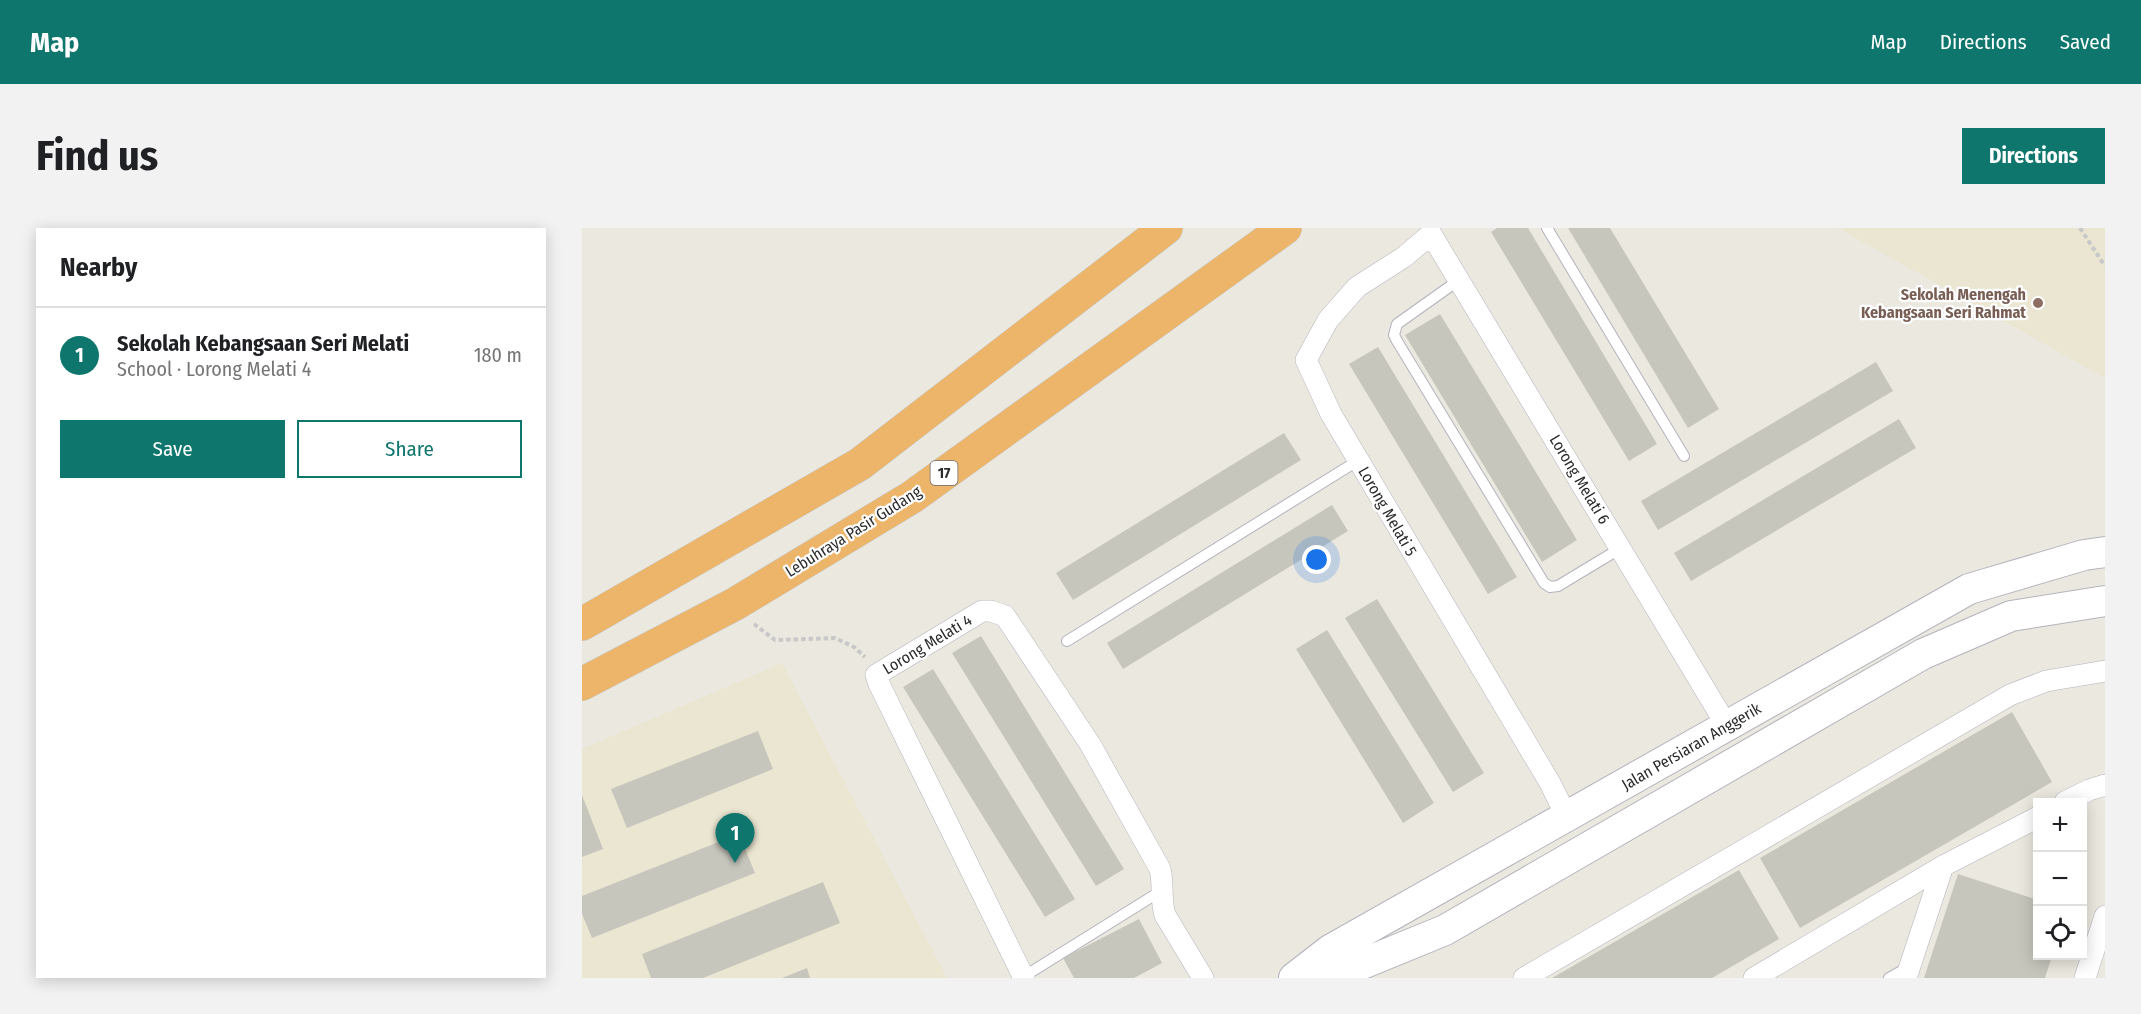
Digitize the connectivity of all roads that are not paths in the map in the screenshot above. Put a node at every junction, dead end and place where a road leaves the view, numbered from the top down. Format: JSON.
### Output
{"nodes":[{"id":1,"x":1166,"y":228,"type":"edge"},
{"id":2,"x":1285,"y":228,"type":"edge"},
{"id":3,"x":1547,"y":228,"type":"edge"},
{"id":4,"x":1431,"y":234,"type":"joint"},
{"id":5,"x":1459,"y":280,"type":"junction"},
{"id":6,"x":1684,"y":456,"type":"dead end"},
{"id":7,"x":1359,"y":460,"type":"junction"},
{"id":8,"x":1621,"y":548,"type":"junction"},
{"id":9,"x":2105,"y":552,"type":"edge"},
{"id":10,"x":2105,"y":601,"type":"edge"},
{"id":11,"x":582,"y":624,"type":"edge"},
{"id":12,"x":1067,"y":641,"type":"dead end"},
{"id":13,"x":2105,"y":671,"type":"edge"},
{"id":14,"x":582,"y":684,"type":"edge"},
{"id":15,"x":1727,"y":726,"type":"junction"},
{"id":16,"x":2105,"y":785,"type":"edge"},
{"id":17,"x":2073,"y":798,"type":"edge"},
{"id":18,"x":1567,"y":817,"type":"junction"},
{"id":19,"x":2033,"y":819,"type":"edge"},
{"id":20,"x":1943,"y":866,"type":"junction"},
{"id":21,"x":1161,"y":891,"type":"junction"},
{"id":22,"x":2105,"y":916,"type":"edge"},
{"id":23,"x":1908,"y":972,"type":"edge"},
{"id":24,"x":1024,"y":978,"type":"edge"},
{"id":25,"x":1203,"y":978,"type":"edge"},
{"id":26,"x":1294,"y":978,"type":"edge"},
{"id":27,"x":1328,"y":978,"type":"edge"},
{"id":28,"x":1524,"y":978,"type":"edge"},
{"id":29,"x":1754,"y":978,"type":"edge"},
{"id":30,"x":1889,"y":978,"type":"edge"},
{"id":31,"x":2085,"y":978,"type":"edge"}],
"edges":[{"from":1,"to":11,"type":"highway"},
{"from":2,"to":14,"type":"highway","name":"Lebuhraya Pasir Gudang","number":"17"},
{"from":3,"to":6,"type":"lane"},
{"from":4,"to":5,"type":"street","name":"Lorong Melati 6"},
{"from":4,"to":7,"type":"street","name":"Lorong Melati 5"},
{"from":5,"to":8,"type":"street","name":"Lorong Melati 6"},
{"from":5,"to":8,"type":"lane"},
{"from":7,"to":12,"type":"lane"},
{"from":7,"to":18,"type":"street","name":"Lorong Melati 5"},
{"from":8,"to":15,"type":"street","name":"Lorong Melati 6"},
{"from":9,"to":15,"type":"street","name":"Jalan Persiaran Anggerik"},
{"from":10,"to":27,"type":"street"},
{"from":13,"to":28,"type":"street"},
{"from":15,"to":18,"type":"street","name":"Jalan Persiaran Anggerik"},
{"from":16,"to":17,"type":"street"},
{"from":18,"to":26,"type":"street","name":"Jalan Persiaran Anggerik"},
{"from":19,"to":20,"type":"street"},
{"from":20,"to":23,"type":"street"},
{"from":20,"to":29,"type":"street"},
{"from":21,"to":24,"type":"lane"},
{"from":21,"to":24,"type":"street","name":"Lorong Melati 4"},
{"from":21,"to":25,"type":"street","name":"Lorong Melati 4"},
{"from":22,"to":31,"type":"street"},
{"from":23,"to":30,"type":"lane"}]}
